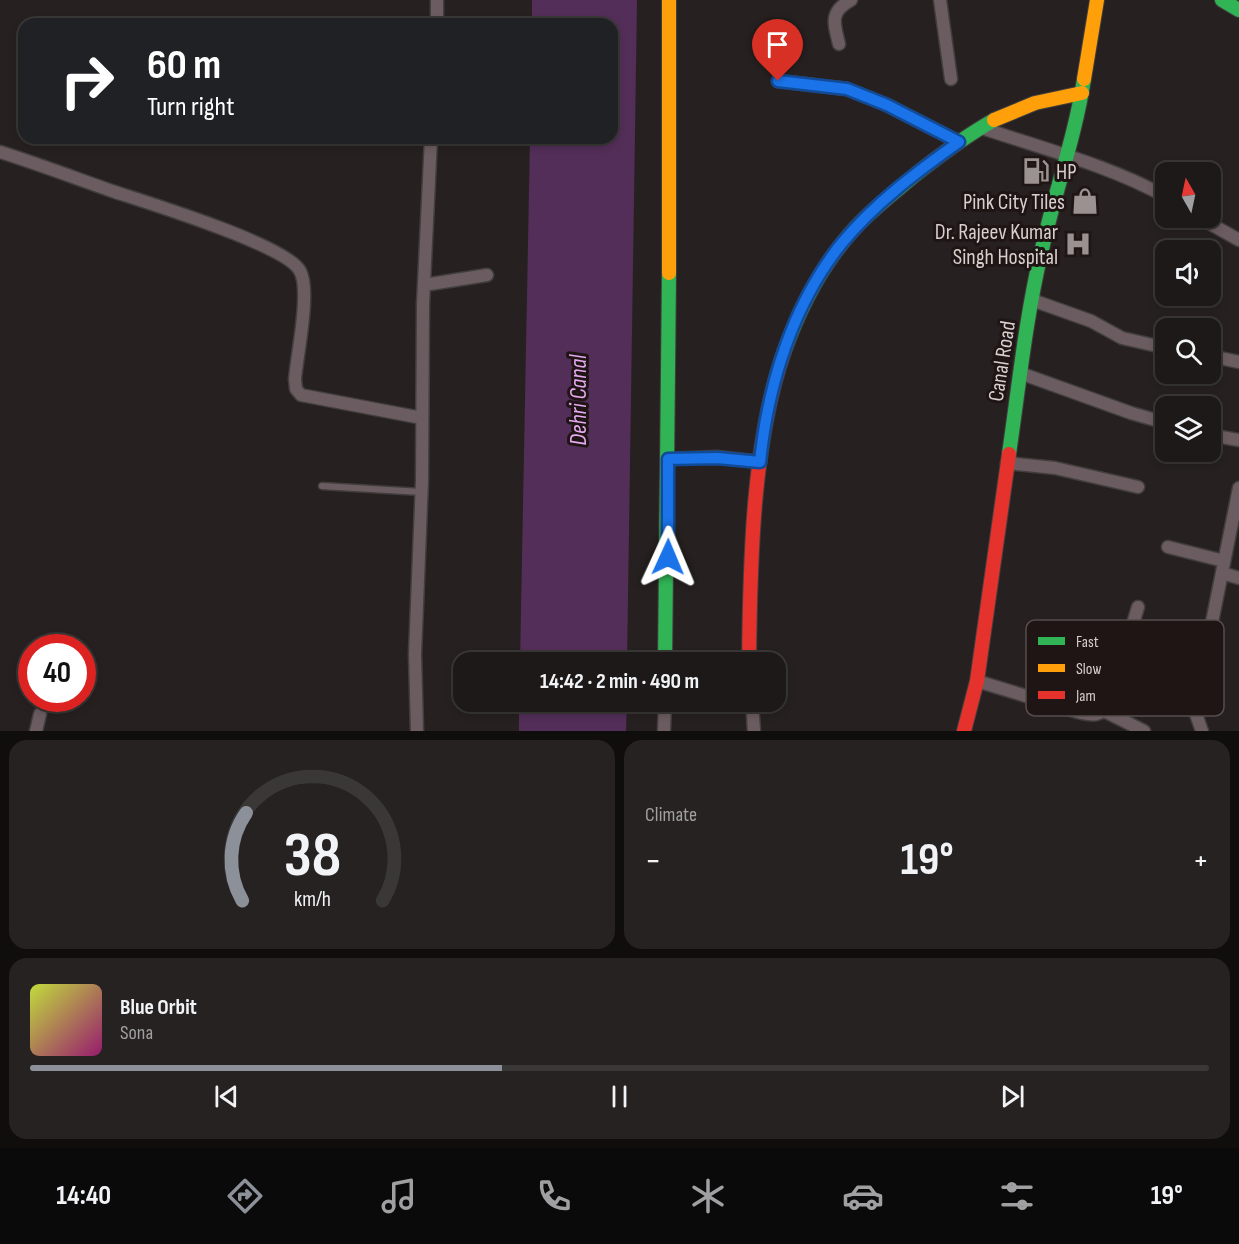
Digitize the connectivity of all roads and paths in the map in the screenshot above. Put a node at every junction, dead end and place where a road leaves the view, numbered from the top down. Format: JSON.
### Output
{"nodes":[{"id":1,"x":438,"y":0,"type":"edge"},
{"id":2,"x":669,"y":0,"type":"edge"},
{"id":3,"x":940,"y":0,"type":"edge"},
{"id":4,"x":1222,"y":0,"type":"edge"},
{"id":5,"x":1095,"y":1,"type":"edge"},
{"id":6,"x":844,"y":2,"type":"edge"},
{"id":7,"x":1239,"y":10,"type":"edge"},
{"id":8,"x":437,"y":18,"type":"edge"},
{"id":9,"x":839,"y":44,"type":"dead end"},
{"id":10,"x":951,"y":79,"type":"dead end"},
{"id":11,"x":778,"y":81,"type":"dead end"},
{"id":12,"x":1082,"y":93,"type":"junction"},
{"id":13,"x":982,"y":128,"type":"junction"},
{"id":14,"x":959,"y":142,"type":"junction"},
{"id":15,"x":431,"y":144,"type":"edge"},
{"id":16,"x":0,"y":152,"type":"edge"},
{"id":17,"x":1068,"y":156,"type":"junction"},
{"id":18,"x":1155,"y":191,"type":"edge"},
{"id":19,"x":1218,"y":228,"type":"edge"},
{"id":20,"x":1239,"y":240,"type":"edge"},
{"id":21,"x":487,"y":276,"type":"dead end"},
{"id":22,"x":424,"y":285,"type":"junction"},
{"id":23,"x":1032,"y":300,"type":"junction"},
{"id":24,"x":1155,"y":346,"type":"edge"},
{"id":25,"x":1221,"y":358,"type":"edge"},
{"id":26,"x":1239,"y":362,"type":"edge"},
{"id":27,"x":1020,"y":373,"type":"junction"},
{"id":28,"x":422,"y":418,"type":"junction"},
{"id":29,"x":1155,"y":420,"type":"edge"},
{"id":30,"x":1221,"y":437,"type":"edge"},
{"id":31,"x":1239,"y":440,"type":"edge"},
{"id":32,"x":668,"y":459,"type":"junction"},
{"id":33,"x":760,"y":462,"type":"junction"},
{"id":34,"x":1007,"y":463,"type":"junction"},
{"id":35,"x":322,"y":486,"type":"dead end"},
{"id":36,"x":1138,"y":487,"type":"dead end"},
{"id":37,"x":1239,"y":488,"type":"edge"},
{"id":38,"x":422,"y":492,"type":"junction"},
{"id":39,"x":1168,"y":547,"type":"dead end"},
{"id":40,"x":1223,"y":567,"type":"junction"},
{"id":41,"x":1239,"y":578,"type":"edge"},
{"id":42,"x":1138,"y":608,"type":"dead end"},
{"id":43,"x":1134,"y":620,"type":"edge"},
{"id":44,"x":1212,"y":620,"type":"edge"},
{"id":45,"x":666,"y":652,"type":"edge"},
{"id":46,"x":750,"y":652,"type":"edge"},
{"id":47,"x":977,"y":681,"type":"junction"},
{"id":48,"x":1026,"y":696,"type":"edge"},
{"id":49,"x":665,"y":712,"type":"edge"},
{"id":50,"x":753,"y":712,"type":"edge"},
{"id":51,"x":40,"y":714,"type":"dead end"},
{"id":52,"x":1113,"y":716,"type":"edge"},
{"id":53,"x":1197,"y":716,"type":"edge"},
{"id":54,"x":1138,"y":730,"type":"edge"},
{"id":55,"x":36,"y":731,"type":"edge"},
{"id":56,"x":417,"y":731,"type":"edge"},
{"id":57,"x":664,"y":731,"type":"edge"},
{"id":58,"x":754,"y":731,"type":"edge"},
{"id":59,"x":964,"y":731,"type":"edge"},
{"id":60,"x":1202,"y":731,"type":"edge"}],
"edges":[{"from":1,"to":8,"type":"street"},
{"from":2,"to":32,"type":"street"},
{"from":3,"to":10,"type":"street"},
{"from":4,"to":7,"type":"street"},
{"from":5,"to":12,"type":"street","name":"Canal Road"},
{"from":6,"to":9,"type":"street"},
{"from":11,"to":14,"type":"street"},
{"from":12,"to":13,"type":"street"},
{"from":12,"to":17,"type":"street","name":"Canal Road"},
{"from":13,"to":14,"type":"street"},
{"from":13,"to":17,"type":"street"},
{"from":14,"to":33,"type":"street"},
{"from":15,"to":22,"type":"street"},
{"from":16,"to":28,"type":"street"},
{"from":17,"to":18,"type":"street"},
{"from":17,"to":23,"type":"street","name":"Canal Road"},
{"from":19,"to":20,"type":"street"},
{"from":21,"to":22,"type":"street"},
{"from":22,"to":28,"type":"street"},
{"from":23,"to":24,"type":"street"},
{"from":23,"to":27,"type":"street","name":"Canal Road"},
{"from":25,"to":26,"type":"street"},
{"from":27,"to":29,"type":"street"},
{"from":27,"to":34,"type":"street","name":"Canal Road"},
{"from":28,"to":38,"type":"street"},
{"from":30,"to":31,"type":"street"},
{"from":32,"to":33,"type":"street"},
{"from":32,"to":45,"type":"street"},
{"from":33,"to":46,"type":"street"},
{"from":34,"to":36,"type":"street"},
{"from":34,"to":47,"type":"street","name":"Canal Road"},
{"from":35,"to":38,"type":"lane"},
{"from":37,"to":40,"type":"street"},
{"from":38,"to":56,"type":"street"},
{"from":39,"to":40,"type":"street"},
{"from":40,"to":41,"type":"street"},
{"from":40,"to":44,"type":"street"},
{"from":42,"to":43,"type":"street"},
{"from":47,"to":48,"type":"street"},
{"from":47,"to":59,"type":"street","name":"Canal Road"},
{"from":49,"to":57,"type":"street"},
{"from":50,"to":58,"type":"street"},
{"from":51,"to":55,"type":"street"},
{"from":52,"to":54,"type":"street"},
{"from":53,"to":60,"type":"street"}]}
